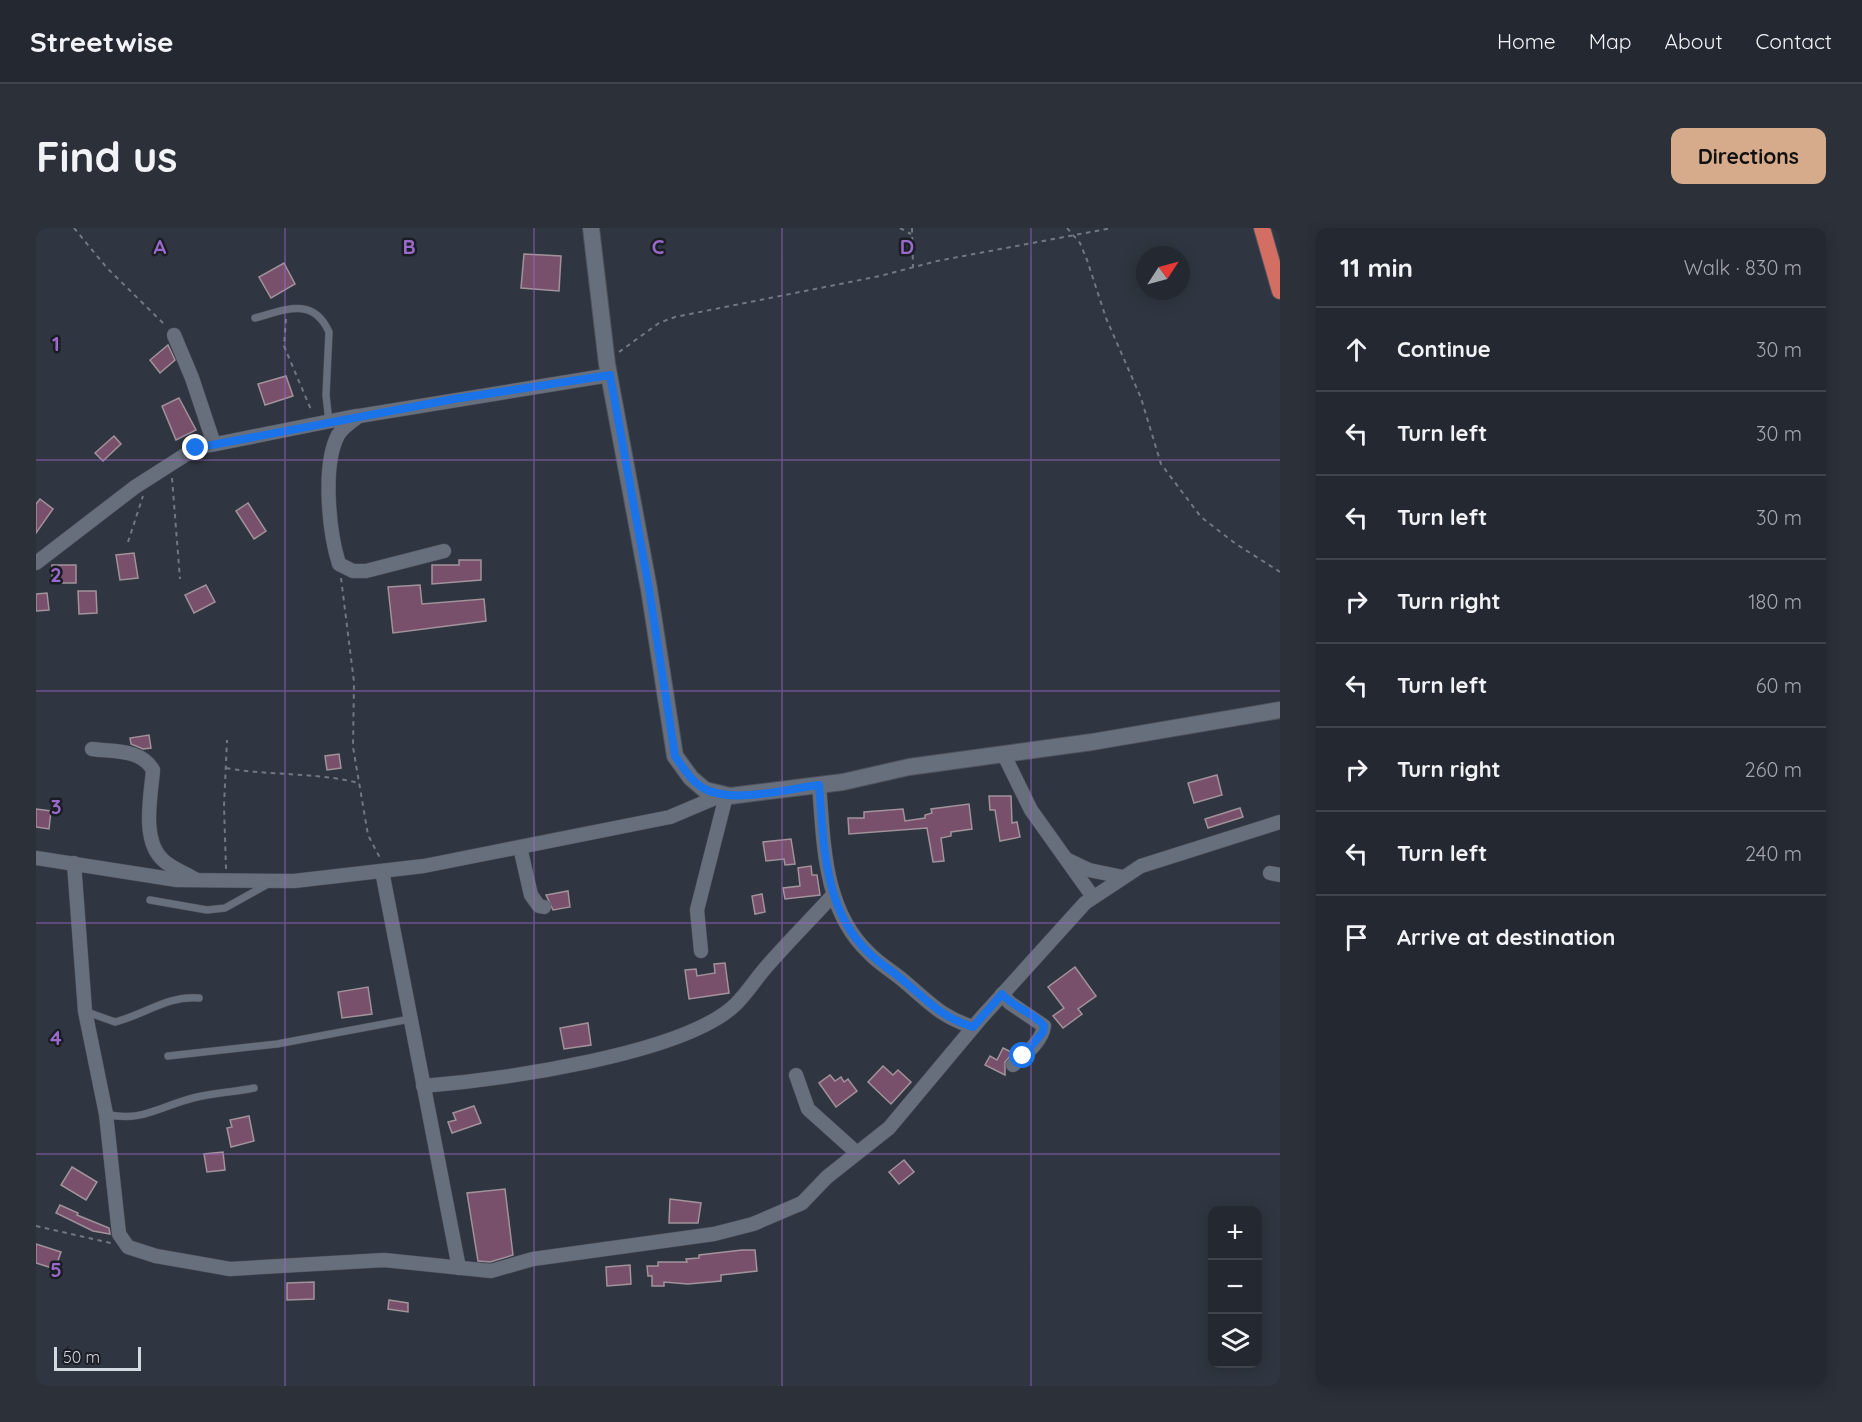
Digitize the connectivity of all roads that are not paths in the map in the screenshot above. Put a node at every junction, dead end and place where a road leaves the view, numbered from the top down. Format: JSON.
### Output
{"nodes":[{"id":1,"x":591,"y":228,"type":"edge"},
{"id":2,"x":1262,"y":228,"type":"edge"},
{"id":3,"x":1280,"y":291,"type":"edge"},
{"id":4,"x":255,"y":318,"type":"dead end"},
{"id":5,"x":174,"y":335,"type":"road end"},
{"id":6,"x":608,"y":368,"type":"junction"},
{"id":7,"x":358,"y":416,"type":"junction"},
{"id":8,"x":323,"y":423,"type":"junction"},
{"id":9,"x":214,"y":444,"type":"junction"},
{"id":10,"x":444,"y":551,"type":"dead end"},
{"id":11,"x":36,"y":563,"type":"edge"},
{"id":12,"x":1280,"y":710,"type":"edge"},
{"id":13,"x":92,"y":749,"type":"dead end"},
{"id":14,"x":1004,"y":756,"type":"junction"},
{"id":15,"x":819,"y":785,"type":"junction"},
{"id":16,"x":724,"y":796,"type":"junction"},
{"id":17,"x":1280,"y":822,"type":"edge"},
{"id":18,"x":520,"y":847,"type":"junction"},
{"id":19,"x":36,"y":858,"type":"edge"},
{"id":20,"x":1066,"y":859,"type":"junction"},
{"id":21,"x":74,"y":863,"type":"junction"},
{"id":22,"x":385,"y":871,"type":"junction"},
{"id":23,"x":1123,"y":877,"type":"junction"},
{"id":24,"x":197,"y":880,"type":"junction"},
{"id":25,"x":273,"y":881,"type":"junction"},
{"id":26,"x":833,"y":895,"type":"junction"},
{"id":27,"x":1093,"y":897,"type":"junction"},
{"id":28,"x":150,"y":900,"type":"dead end"},
{"id":29,"x":544,"y":907,"type":"dead end"},
{"id":30,"x":700,"y":951,"type":"dead end"},
{"id":31,"x":1002,"y":994,"type":"junction"},
{"id":32,"x":199,"y":998,"type":"dead end"},
{"id":33,"x":85,"y":1011,"type":"junction"},
{"id":34,"x":410,"y":1019,"type":"junction"},
{"id":35,"x":973,"y":1027,"type":"junction"},
{"id":36,"x":168,"y":1056,"type":"dead end"},
{"id":37,"x":1013,"y":1065,"type":"dead end"},
{"id":38,"x":796,"y":1075,"type":"dead end"},
{"id":39,"x":423,"y":1086,"type":"junction"},
{"id":40,"x":254,"y":1088,"type":"dead end"},
{"id":41,"x":106,"y":1114,"type":"junction"},
{"id":42,"x":857,"y":1153,"type":"junction"},
{"id":43,"x":459,"y":1268,"type":"junction"}],
"edges":[{"from":1,"to":6,"type":"street"},
{"from":2,"to":3,"type":"highway"},
{"from":4,"to":8,"type":"lane"},
{"from":5,"to":9,"type":"street"},
{"from":6,"to":7,"type":"street"},
{"from":6,"to":16,"type":"street"},
{"from":7,"to":8,"type":"street"},
{"from":7,"to":10,"type":"street"},
{"from":8,"to":9,"type":"street"},
{"from":9,"to":11,"type":"street"},
{"from":12,"to":14,"type":"street"},
{"from":13,"to":24,"type":"street"},
{"from":14,"to":15,"type":"street"},
{"from":14,"to":20,"type":"street"},
{"from":15,"to":16,"type":"street"},
{"from":15,"to":26,"type":"street"},
{"from":16,"to":18,"type":"street"},
{"from":16,"to":30,"type":"street"},
{"from":17,"to":23,"type":"street"},
{"from":18,"to":22,"type":"street"},
{"from":18,"to":29,"type":"street"},
{"from":19,"to":21,"type":"street"},
{"from":20,"to":23,"type":"street"},
{"from":20,"to":27,"type":"street"},
{"from":21,"to":24,"type":"street"},
{"from":21,"to":33,"type":"street"},
{"from":22,"to":25,"type":"street"},
{"from":22,"to":34,"type":"street"},
{"from":23,"to":27,"type":"street"},
{"from":24,"to":25,"type":"street"},
{"from":25,"to":28,"type":"lane"},
{"from":26,"to":35,"type":"street"},
{"from":26,"to":39,"type":"street"},
{"from":27,"to":31,"type":"street"},
{"from":31,"to":35,"type":"street"},
{"from":31,"to":37,"type":"street"},
{"from":32,"to":33,"type":"lane"},
{"from":33,"to":41,"type":"street"},
{"from":34,"to":36,"type":"lane"},
{"from":34,"to":39,"type":"street"},
{"from":35,"to":42,"type":"street"},
{"from":38,"to":42,"type":"street"},
{"from":39,"to":43,"type":"street"},
{"from":40,"to":41,"type":"lane"},
{"from":41,"to":43,"type":"street"},
{"from":42,"to":43,"type":"street"}]}
